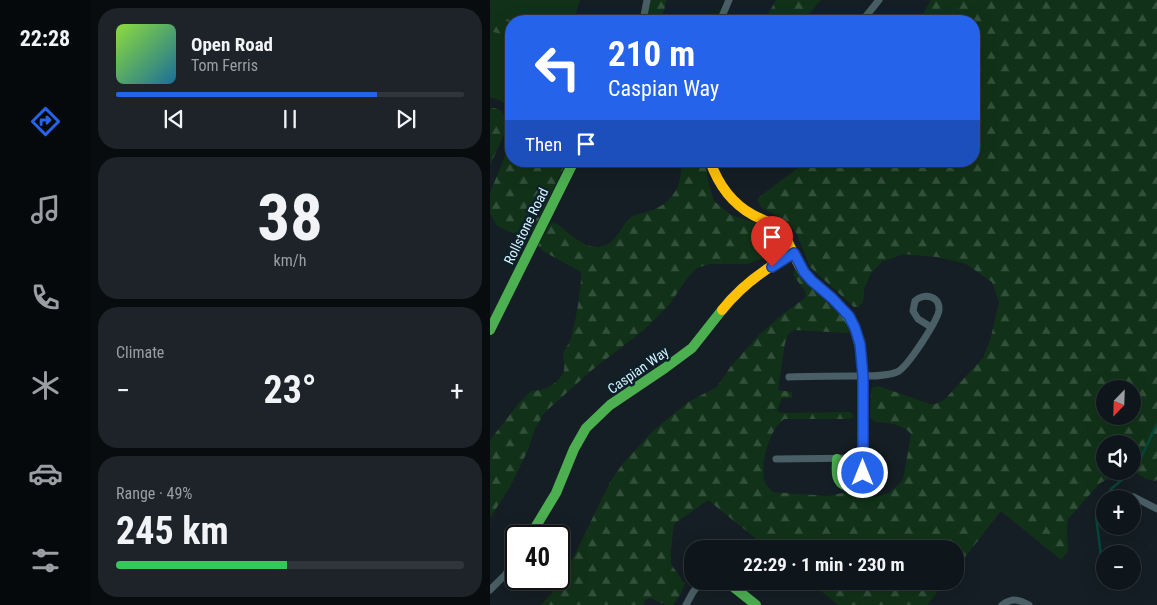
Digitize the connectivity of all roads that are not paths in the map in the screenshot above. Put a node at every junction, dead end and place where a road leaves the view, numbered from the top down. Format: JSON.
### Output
{"nodes":[{"id":1,"x":647,"y":0,"type":"edge"},
{"id":2,"x":729,"y":0,"type":"edge"},
{"id":3,"x":879,"y":0,"type":"edge"},
{"id":4,"x":645,"y":15,"type":"edge"},
{"id":5,"x":723,"y":15,"type":"edge"},
{"id":6,"x":867,"y":15,"type":"edge"},
{"id":7,"x":571,"y":167,"type":"edge"},
{"id":8,"x":713,"y":167,"type":"edge"},
{"id":9,"x":794,"y":253,"type":"junction"},
{"id":10,"x":931,"y":327,"type":"junction"},
{"id":11,"x":490,"y":330,"type":"edge"},
{"id":12,"x":863,"y":376,"type":"junction"},
{"id":13,"x":789,"y":377,"type":"dead end"},
{"id":14,"x":863,"y":458,"type":"junction"},
{"id":15,"x":776,"y":459,"type":"dead end"},
{"id":16,"x":838,"y":459,"type":"junction"},
{"id":17,"x":1141,"y":501,"type":"edge"},
{"id":18,"x":1157,"y":509,"type":"edge"},
{"id":19,"x":537,"y":525,"type":"edge"},
{"id":20,"x":505,"y":575,"type":"edge"},
{"id":21,"x":490,"y":590,"type":"edge"},
{"id":22,"x":695,"y":590,"type":"edge"},
{"id":23,"x":737,"y":590,"type":"edge"},
{"id":24,"x":686,"y":605,"type":"edge"},
{"id":25,"x":756,"y":605,"type":"edge"},
{"id":26,"x":1002,"y":605,"type":"edge"},
{"id":27,"x":1029,"y":605,"type":"edge"}],
"edges":[{"from":1,"to":4,"type":"street"},
{"from":2,"to":5,"type":"street"},
{"from":3,"to":6,"type":"street"},
{"from":7,"to":11,"type":"street","name":"Rollstone Road"},
{"from":8,"to":9,"type":"street"},
{"from":9,"to":12,"type":"street"},
{"from":9,"to":19,"type":"street","name":"Caspian Way"},
{"from":10,"to":10,"type":"street"},
{"from":10,"to":12,"type":"street"},
{"from":12,"to":13,"type":"street"},
{"from":12,"to":14,"type":"street"},
{"from":14,"to":16,"type":"street"},
{"from":14,"to":16,"type":"street"},
{"from":15,"to":16,"type":"street"},
{"from":17,"to":18,"type":"street"},
{"from":20,"to":21,"type":"street"},
{"from":22,"to":24,"type":"street"},
{"from":23,"to":25,"type":"street"},
{"from":26,"to":27,"type":"street"}]}
